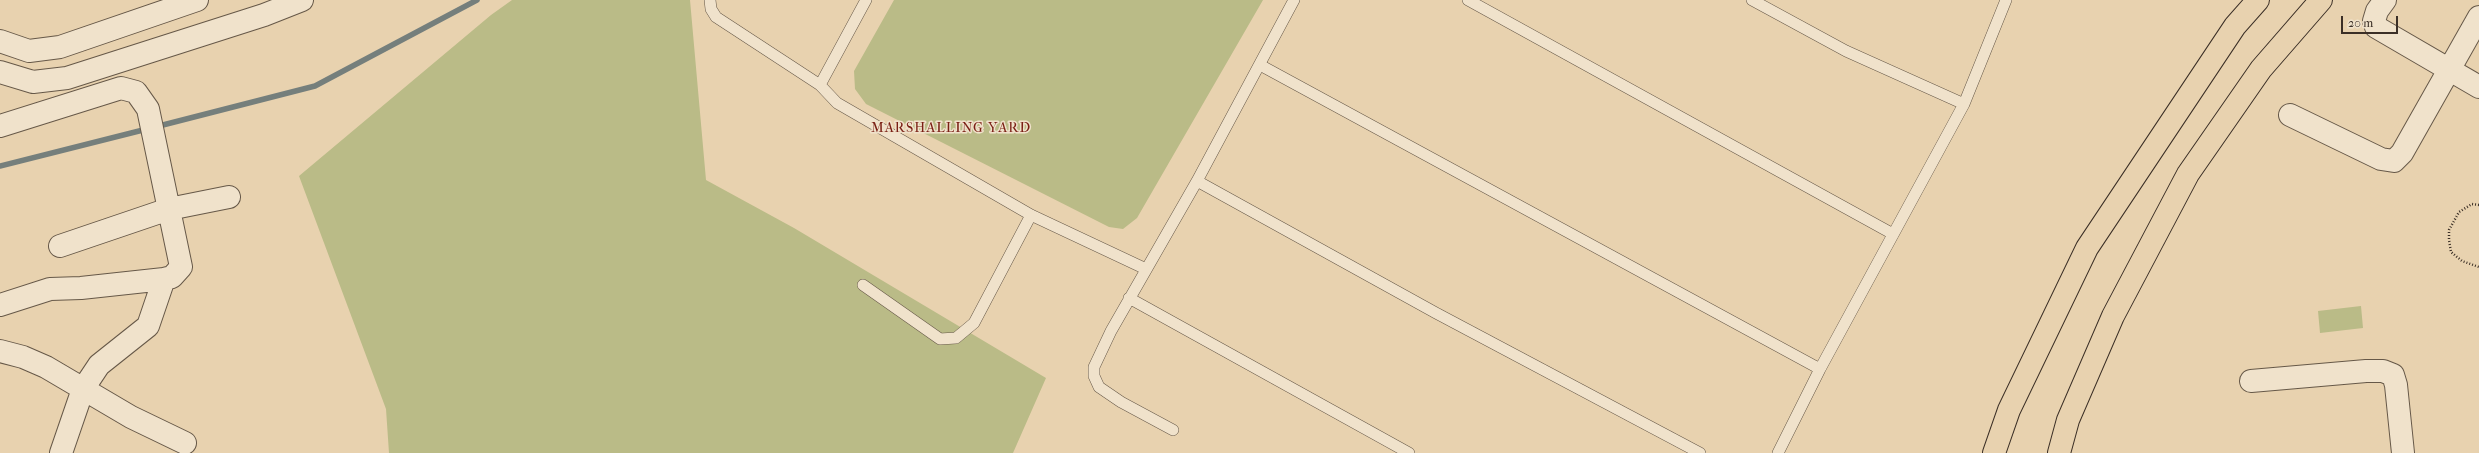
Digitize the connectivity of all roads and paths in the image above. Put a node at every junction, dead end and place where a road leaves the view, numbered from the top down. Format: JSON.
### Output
{"nodes":[{"id":1,"x":197,"y":0,"type":"edge"},
{"id":2,"x":302,"y":0,"type":"edge"},
{"id":3,"x":710,"y":0,"type":"edge"},
{"id":4,"x":866,"y":0,"type":"edge"},
{"id":5,"x":1294,"y":0,"type":"edge"},
{"id":6,"x":1468,"y":0,"type":"edge"},
{"id":7,"x":1752,"y":0,"type":"edge"},
{"id":8,"x":2006,"y":0,"type":"edge"},
{"id":9,"x":2258,"y":0,"type":"edge"},
{"id":10,"x":2321,"y":0,"type":"edge"},
{"id":11,"x":2385,"y":0,"type":"edge"},
{"id":12,"x":2479,"y":17,"type":"edge"},
{"id":13,"x":0,"y":41,"type":"edge"},
{"id":14,"x":1260,"y":65,"type":"junction"},
{"id":15,"x":2450,"y":70,"type":"junction"},
{"id":16,"x":2,"y":75,"type":"edge"},
{"id":17,"x":820,"y":85,"type":"junction"},
{"id":18,"x":2479,"y":87,"type":"edge"},
{"id":19,"x":1964,"y":104,"type":"junction"},
{"id":20,"x":2290,"y":115,"type":"dead end"},
{"id":21,"x":0,"y":126,"type":"edge"},
{"id":22,"x":1197,"y":181,"type":"junction"},
{"id":23,"x":229,"y":198,"type":"dead end"},
{"id":24,"x":2479,"y":205,"type":"edge"},
{"id":25,"x":169,"y":210,"type":"junction"},
{"id":26,"x":1031,"y":215,"type":"junction"},
{"id":27,"x":1893,"y":234,"type":"junction"},
{"id":28,"x":60,"y":246,"type":"dead end"},
{"id":29,"x":2479,"y":267,"type":"edge"},
{"id":30,"x":1146,"y":269,"type":"junction"},
{"id":31,"x":164,"y":279,"type":"junction"},
{"id":32,"x":863,"y":285,"type":"dead end"},
{"id":33,"x":1129,"y":298,"type":"junction"},
{"id":34,"x":0,"y":305,"type":"edge"},
{"id":35,"x":0,"y":351,"type":"edge"},
{"id":36,"x":1820,"y":368,"type":"junction"},
{"id":37,"x":2251,"y":381,"type":"dead end"},
{"id":38,"x":83,"y":389,"type":"junction"},
{"id":39,"x":1173,"y":430,"type":"dead end"},
{"id":40,"x":184,"y":443,"type":"dead end"},
{"id":41,"x":61,"y":453,"type":"edge"},
{"id":42,"x":1409,"y":453,"type":"edge"},
{"id":43,"x":1700,"y":453,"type":"edge"},
{"id":44,"x":1778,"y":453,"type":"edge"},
{"id":45,"x":1994,"y":453,"type":"edge"},
{"id":46,"x":2059,"y":453,"type":"edge"},
{"id":47,"x":2403,"y":453,"type":"edge"}],
"edges":[{"from":1,"to":13,"type":"street"},
{"from":2,"to":16,"type":"street"},
{"from":3,"to":17,"type":"lane"},
{"from":4,"to":17,"type":"lane"},
{"from":5,"to":14,"type":"lane"},
{"from":6,"to":27,"type":"lane"},
{"from":7,"to":19,"type":"lane"},
{"from":8,"to":19,"type":"lane"},
{"from":9,"to":45,"type":"main road"},
{"from":10,"to":46,"type":"main road"},
{"from":11,"to":15,"type":"street"},
{"from":12,"to":15,"type":"street"},
{"from":14,"to":22,"type":"lane"},
{"from":14,"to":36,"type":"lane"},
{"from":15,"to":18,"type":"street"},
{"from":15,"to":20,"type":"street"},
{"from":17,"to":26,"type":"lane"},
{"from":19,"to":27,"type":"lane"},
{"from":21,"to":25,"type":"street"},
{"from":22,"to":30,"type":"lane"},
{"from":22,"to":43,"type":"lane"},
{"from":23,"to":25,"type":"street"},
{"from":24,"to":29,"type":"path"},
{"from":25,"to":28,"type":"street"},
{"from":25,"to":31,"type":"street"},
{"from":26,"to":30,"type":"lane"},
{"from":26,"to":32,"type":"lane"},
{"from":27,"to":36,"type":"lane"},
{"from":30,"to":33,"type":"lane"},
{"from":31,"to":34,"type":"street"},
{"from":31,"to":38,"type":"street"},
{"from":33,"to":39,"type":"lane"},
{"from":33,"to":42,"type":"lane"},
{"from":35,"to":38,"type":"street"},
{"from":36,"to":44,"type":"lane"},
{"from":37,"to":47,"type":"street"},
{"from":38,"to":40,"type":"street"},
{"from":38,"to":41,"type":"street"}]}
